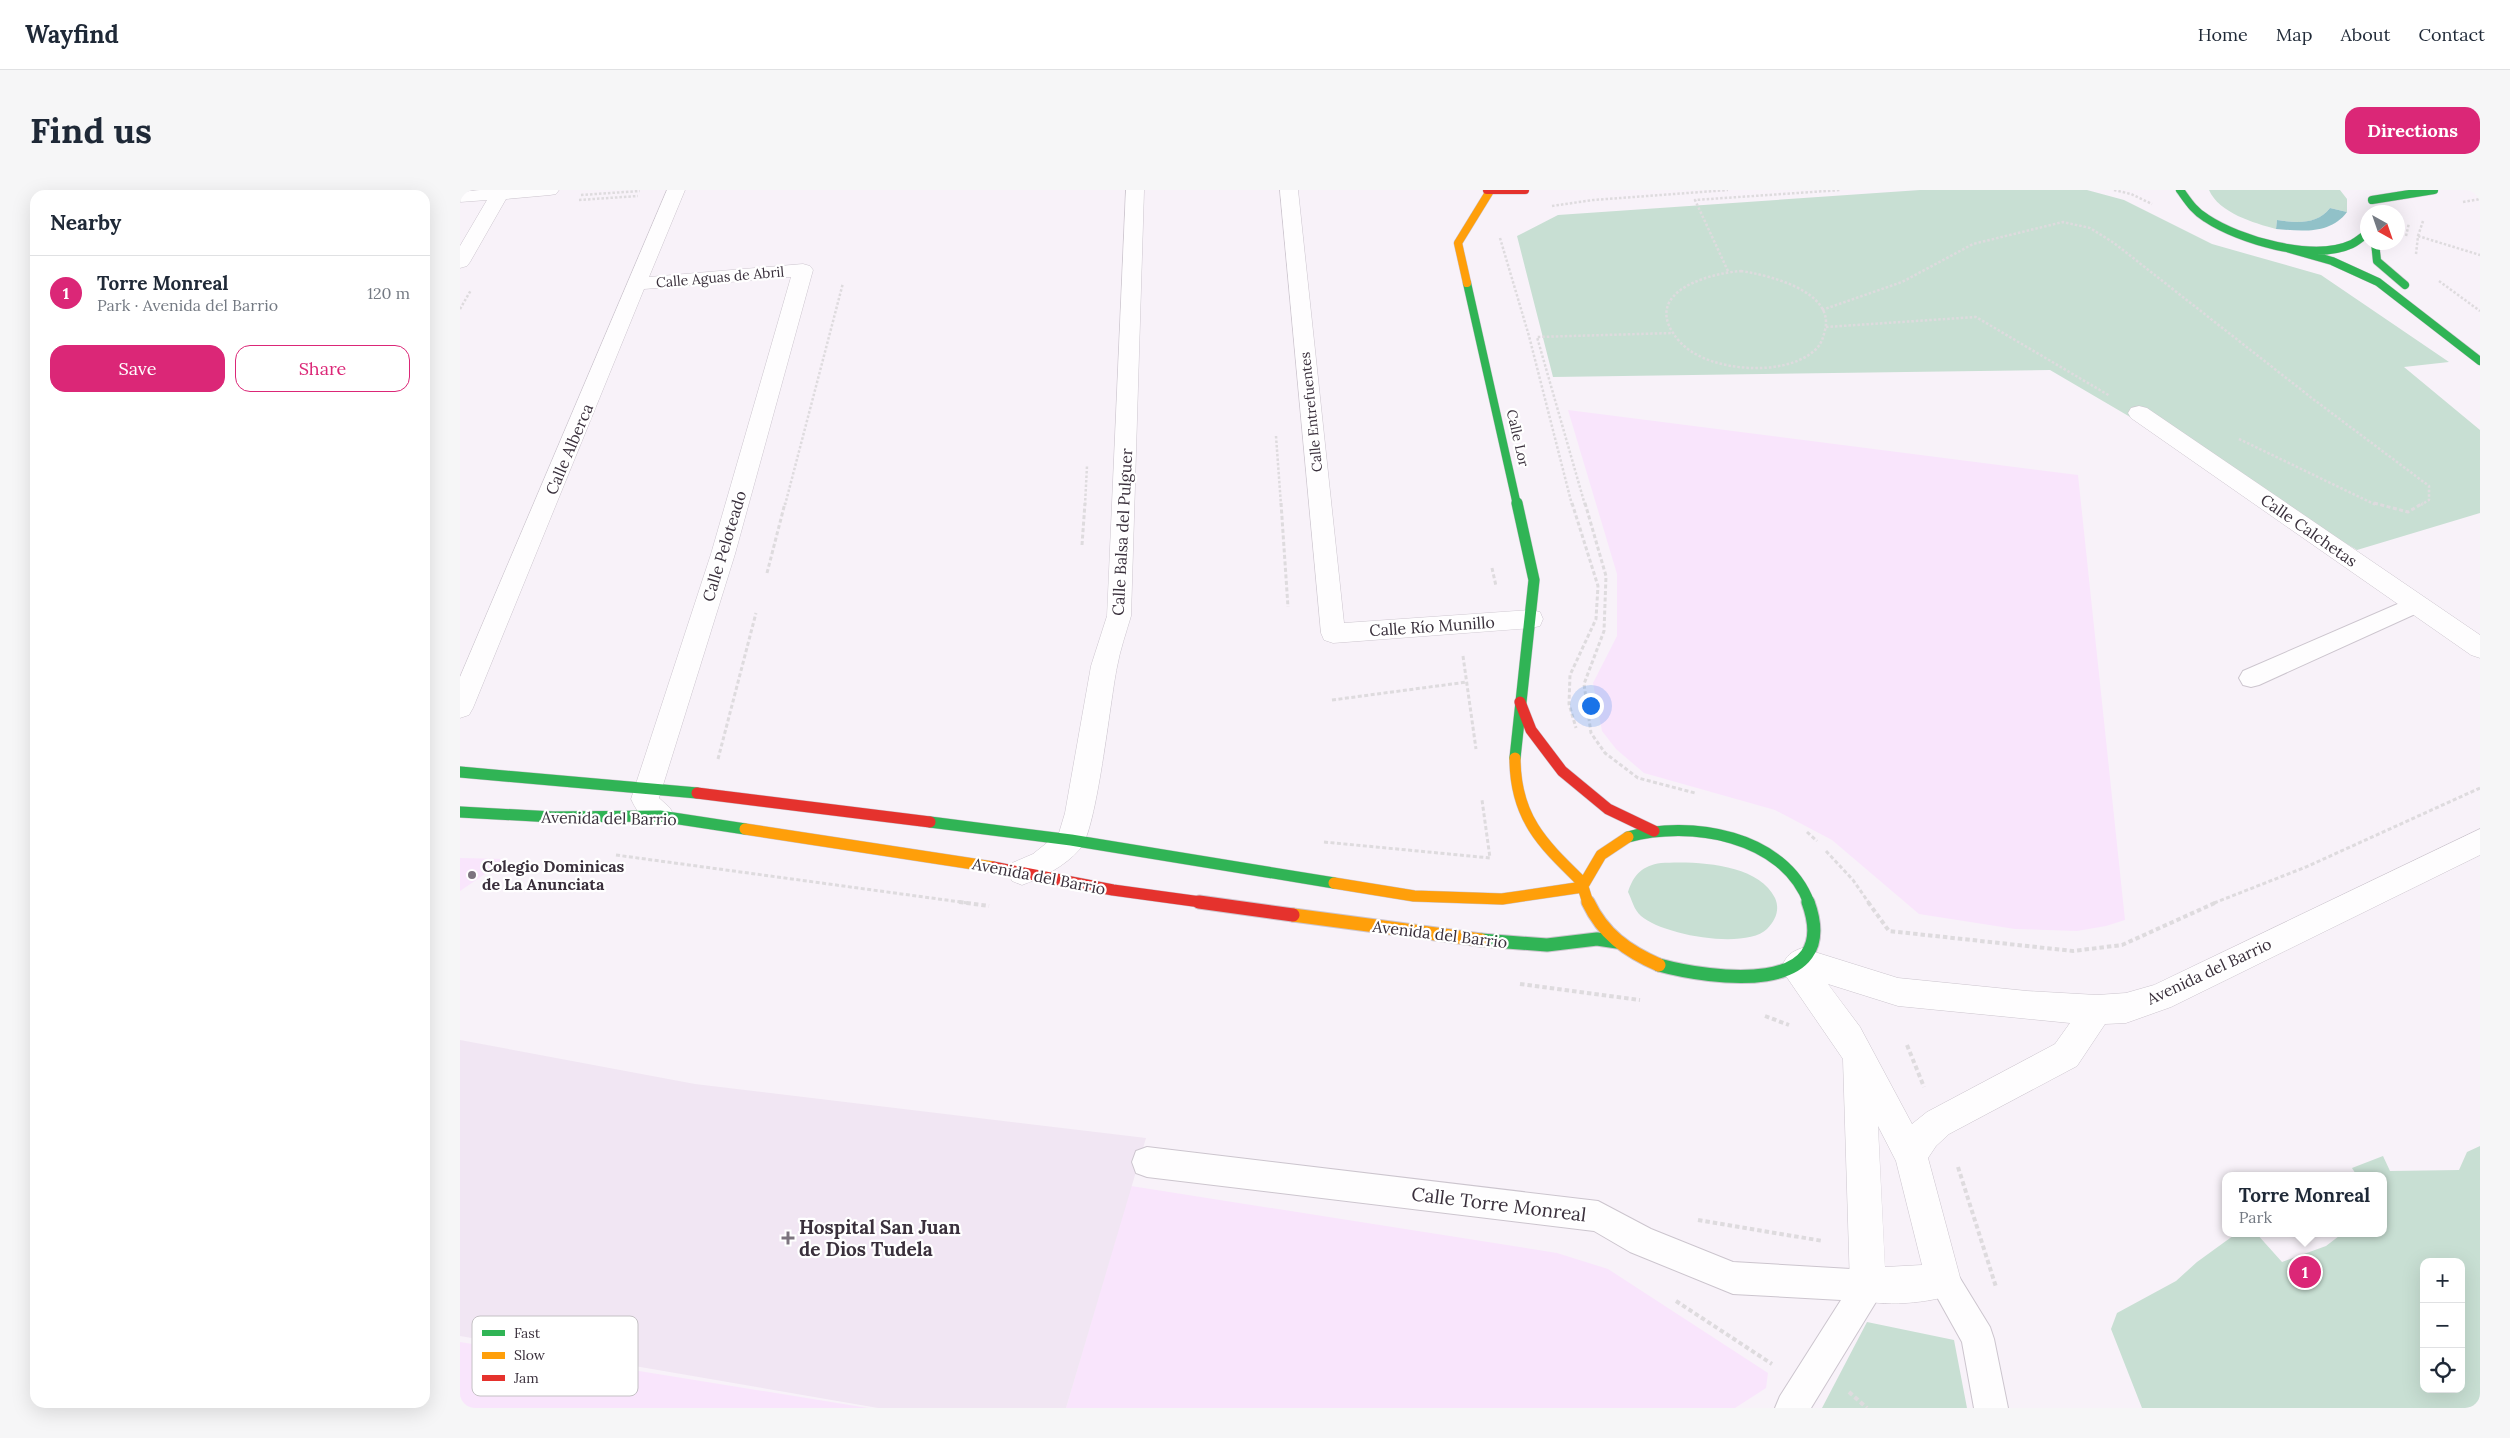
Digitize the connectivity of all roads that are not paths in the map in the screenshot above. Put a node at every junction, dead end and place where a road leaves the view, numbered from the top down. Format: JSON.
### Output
{"nodes":[{"id":1,"x":550,"y":190,"type":"edge"},
{"id":2,"x":676,"y":190,"type":"edge"},
{"id":3,"x":1135,"y":190,"type":"edge"},
{"id":4,"x":1289,"y":190,"type":"edge"},
{"id":5,"x":1489,"y":190,"type":"edge"},
{"id":6,"x":1525,"y":190,"type":"edge"},
{"id":7,"x":2364,"y":190,"type":"edge"},
{"id":8,"x":2434,"y":190,"type":"edge"},
{"id":9,"x":2178,"y":191,"type":"edge"},
{"id":10,"x":501,"y":192,"type":"edge"},
{"id":11,"x":460,"y":197,"type":"edge"},
{"id":12,"x":2372,"y":200,"type":"junction"},
{"id":13,"x":2374,"y":205,"type":"edge"},
{"id":14,"x":2360,"y":239,"type":"edge"},
{"id":15,"x":2283,"y":247,"type":"junction"},
{"id":16,"x":2376,"y":250,"type":"edge"},
{"id":17,"x":460,"y":262,"type":"edge"},
{"id":18,"x":803,"y":270,"type":"joint"},
{"id":19,"x":638,"y":284,"type":"junction"},
{"id":20,"x":2418,"y":295,"type":"dead end"},
{"id":21,"x":2480,"y":361,"type":"edge"},
{"id":22,"x":2139,"y":413,"type":"road end"},
{"id":23,"x":2416,"y":604,"type":"junction"},
{"id":24,"x":1531,"y":619,"type":"junction"},
{"id":25,"x":1333,"y":633,"type":"joint"},
{"id":26,"x":2480,"y":648,"type":"edge"},
{"id":27,"x":2251,"y":678,"type":"dead end"},
{"id":28,"x":1520,"y":701,"type":"junction"},
{"id":29,"x":460,"y":708,"type":"edge"},
{"id":30,"x":460,"y":772,"type":"edge"},
{"id":31,"x":649,"y":787,"type":"junction"},
{"id":32,"x":460,"y":812,"type":"edge"},
{"id":33,"x":660,"y":816,"type":"junction"},
{"id":34,"x":1654,"y":831,"type":"junction"},
{"id":35,"x":1071,"y":840,"type":"junction"},
{"id":36,"x":2480,"y":842,"type":"edge"},
{"id":37,"x":1022,"y":872,"type":"junction"},
{"id":38,"x":1584,"y":885,"type":"junction"},
{"id":39,"x":1617,"y":942,"type":"junction"},
{"id":40,"x":1799,"y":964,"type":"junction"},
{"id":41,"x":2097,"y":1010,"type":"junction"},
{"id":42,"x":1859,"y":1057,"type":"junction"},
{"id":43,"x":1911,"y":1156,"type":"junction"},
{"id":44,"x":1147,"y":1162,"type":"dead end"},
{"id":45,"x":1944,"y":1282,"type":"junction"},
{"id":46,"x":1868,"y":1286,"type":"junction"},
{"id":47,"x":1792,"y":1408,"type":"edge"},
{"id":48,"x":1991,"y":1408,"type":"edge"}],
"edges":[{"from":1,"to":10,"type":"street"},
{"from":2,"to":19,"type":"street","name":"Calle Alberca"},
{"from":3,"to":35,"type":"street","name":"Calle Balsa del Pulguer"},
{"from":4,"to":25,"type":"street","name":"Calle Entrefuentes"},
{"from":5,"to":6,"type":"street"},
{"from":5,"to":24,"type":"street","name":"Calle Lor"},
{"from":7,"to":12,"type":"street"},
{"from":8,"to":12,"type":"street"},
{"from":9,"to":15,"type":"street"},
{"from":10,"to":11,"type":"street"},
{"from":10,"to":17,"type":"street"},
{"from":12,"to":13,"type":"street"},
{"from":14,"to":15,"type":"street"},
{"from":15,"to":21,"type":"street"},
{"from":16,"to":20,"type":"street"},
{"from":18,"to":19,"type":"street","name":"Calle Aguas de Abril"},
{"from":18,"to":31,"type":"street","name":"Calle Peloteado"},
{"from":19,"to":29,"type":"street","name":"Calle Alberca"},
{"from":22,"to":23,"type":"street","name":"Calle Calchetas"},
{"from":23,"to":26,"type":"street","name":"Calle Calchetas"},
{"from":23,"to":27,"type":"lane"},
{"from":24,"to":25,"type":"street","name":"Calle Río Munillo"},
{"from":24,"to":28,"type":"street","name":"Calle Lor"},
{"from":28,"to":34,"type":"street","name":"Calle Lor"},
{"from":28,"to":38,"type":"street","name":"Calle Lor"},
{"from":30,"to":31,"type":"street","name":"Avenida del Barrio"},
{"from":31,"to":33,"type":"street","name":"Calle Peloteado"},
{"from":31,"to":35,"type":"street","name":"Avenida del Barrio"},
{"from":32,"to":33,"type":"street","name":"Avenida del Barrio"},
{"from":33,"to":37,"type":"street","name":"Avenida del Barrio"},
{"from":34,"to":38,"type":"street"},
{"from":34,"to":40,"type":"street"},
{"from":35,"to":37,"type":"street"},
{"from":35,"to":38,"type":"street","name":"Avenida del Barrio"},
{"from":36,"to":41,"type":"street","name":"Avenida del Barrio"},
{"from":37,"to":39,"type":"street","name":"Avenida del Barrio"},
{"from":38,"to":39,"type":"street"},
{"from":39,"to":40,"type":"street"},
{"from":40,"to":41,"type":"street","name":"Avenida del Barrio"},
{"from":40,"to":42,"type":"street"},
{"from":41,"to":43,"type":"street"},
{"from":42,"to":43,"type":"street"},
{"from":42,"to":46,"type":"street"},
{"from":43,"to":45,"type":"street"},
{"from":44,"to":46,"type":"lane","name":"Calle Torre Monreal"},
{"from":45,"to":46,"type":"street","name":"Calle Torre Monreal"},
{"from":45,"to":48,"type":"lane"},
{"from":46,"to":47,"type":"lane"}]}
